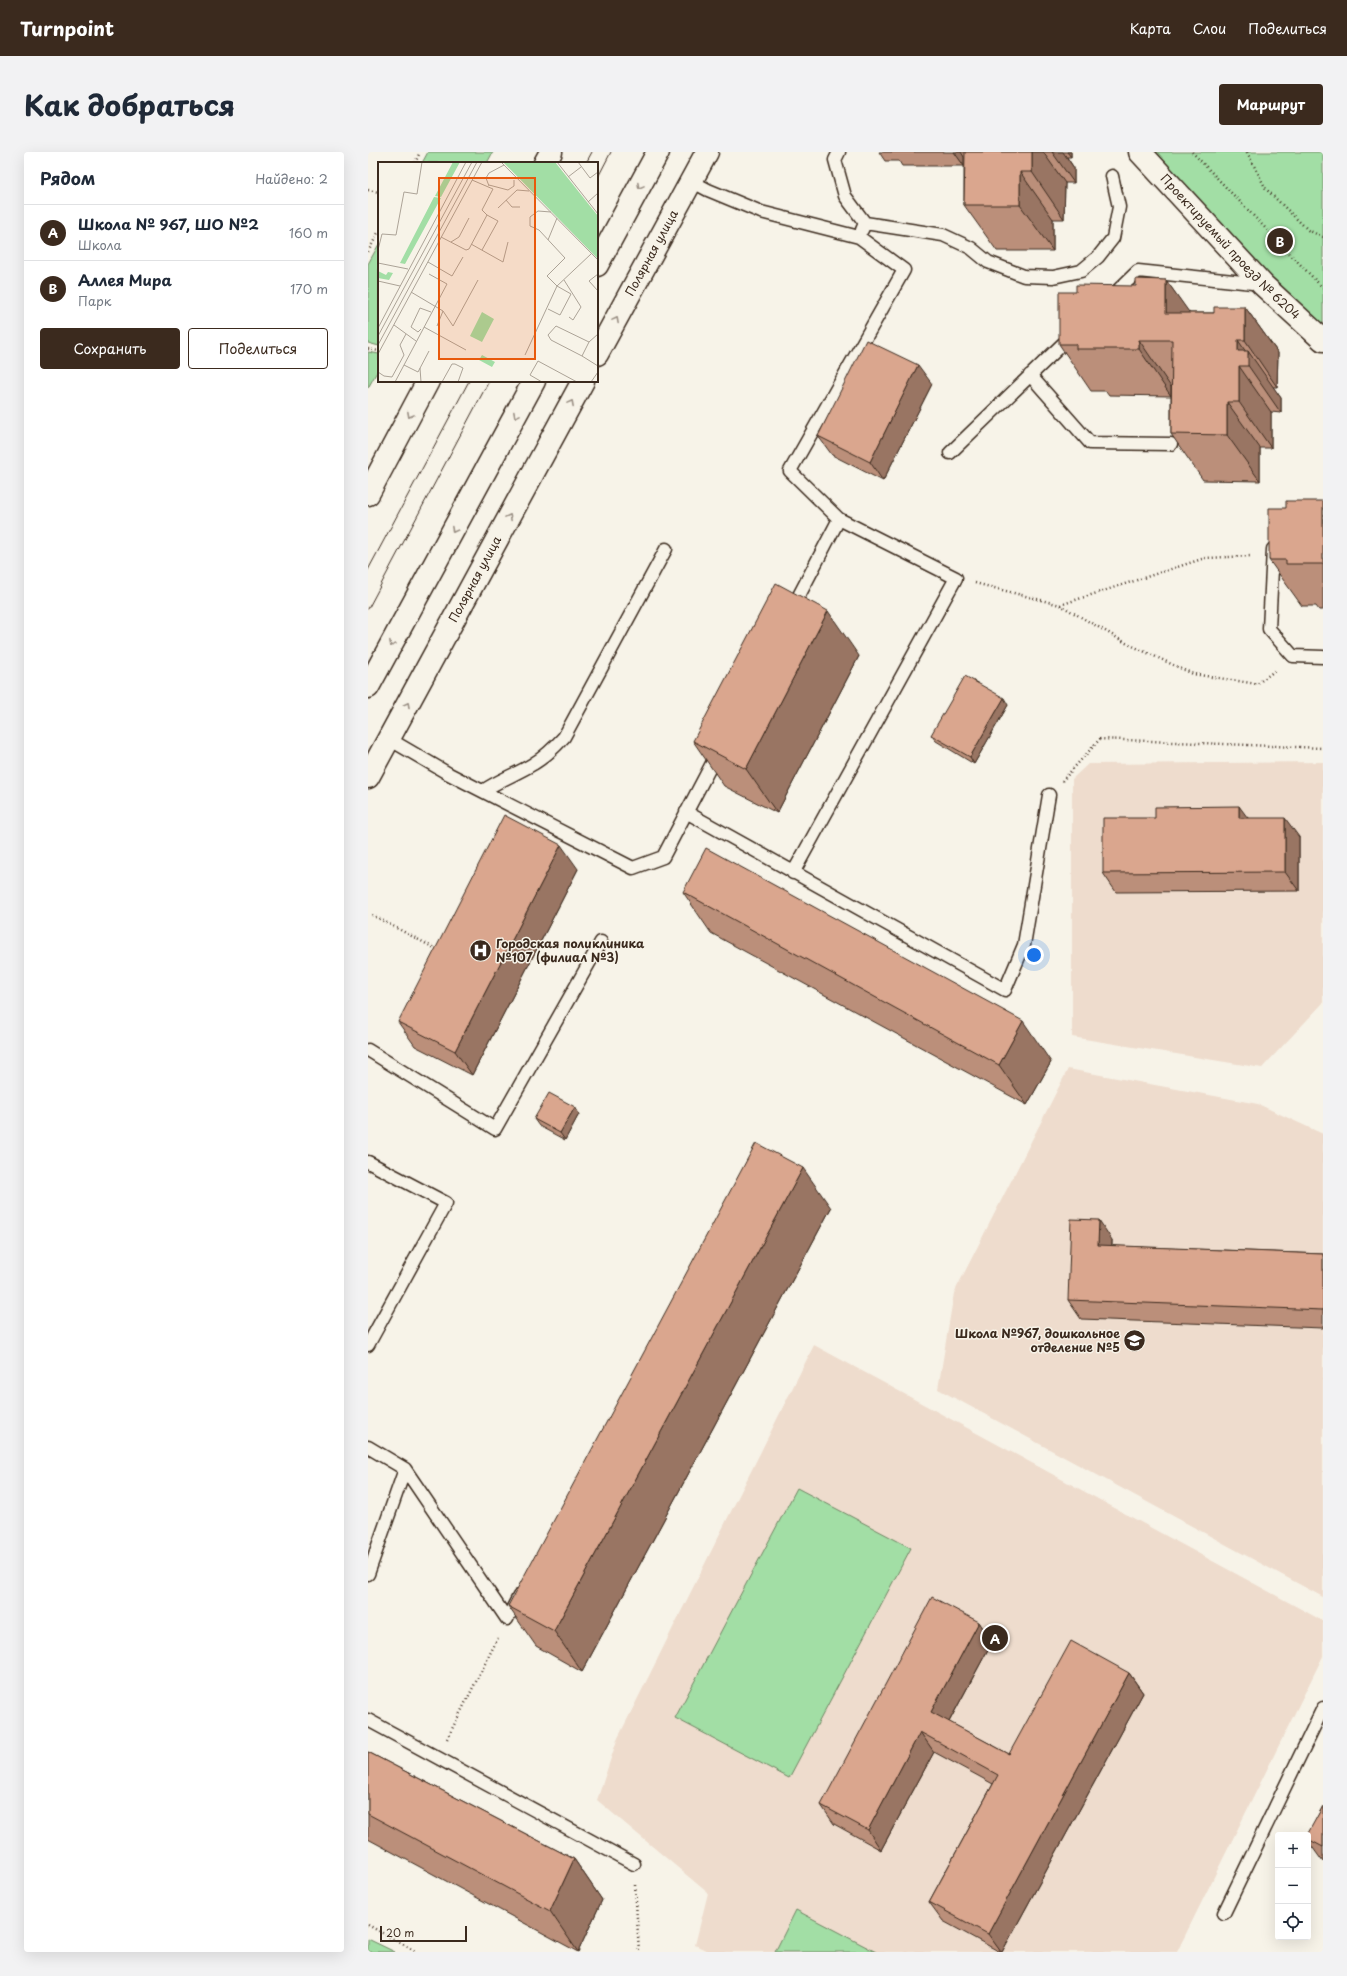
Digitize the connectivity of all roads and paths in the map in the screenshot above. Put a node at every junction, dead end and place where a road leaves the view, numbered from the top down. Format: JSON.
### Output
{"nodes":[{"id":1,"x":420,"y":152,"type":"edge"},
{"id":2,"x":551,"y":152,"type":"edge"},
{"id":3,"x":658,"y":152,"type":"edge"},
{"id":4,"x":707,"y":152,"type":"edge"},
{"id":5,"x":838,"y":152,"type":"edge"},
{"id":6,"x":1140,"y":152,"type":"edge"},
{"id":7,"x":1192,"y":152,"type":"edge"},
{"id":8,"x":1247,"y":152,"type":"edge"},
{"id":9,"x":415,"y":162,"type":"edge"},
{"id":10,"x":546,"y":162,"type":"edge"},
{"id":11,"x":1112,"y":176,"type":"dead end"},
{"id":12,"x":691,"y":181,"type":"junction"},
{"id":13,"x":368,"y":190,"type":"edge"},
{"id":14,"x":378,"y":192,"type":"edge"},
{"id":15,"x":865,"y":223,"type":"junction"},
{"id":16,"x":378,"y":233,"type":"edge"},
{"id":17,"x":859,"y":237,"type":"junction"},
{"id":18,"x":1323,"y":238,"type":"edge"},
{"id":19,"x":368,"y":252,"type":"edge"},
{"id":20,"x":598,"y":263,"type":"edge"},
{"id":21,"x":1263,"y":284,"type":"junction"},
{"id":22,"x":1323,"y":288,"type":"edge"},
{"id":23,"x":1104,"y":304,"type":"edge"},
{"id":24,"x":1081,"y":326,"type":"edge"},
{"id":25,"x":1323,"y":340,"type":"edge"},
{"id":26,"x":368,"y":349,"type":"edge"},
{"id":27,"x":378,"y":351,"type":"edge"},
{"id":28,"x":598,"y":352,"type":"edge"},
{"id":29,"x":1030,"y":375,"type":"junction"},
{"id":30,"x":427,"y":382,"type":"edge"},
{"id":31,"x":533,"y":382,"type":"edge"},
{"id":32,"x":582,"y":382,"type":"edge"},
{"id":33,"x":1171,"y":444,"type":"edge"},
{"id":34,"x":950,"y":453,"type":"dead end"},
{"id":35,"x":368,"y":494,"type":"edge"},
{"id":36,"x":839,"y":519,"type":"junction"},
{"id":37,"x":1280,"y":538,"type":"edge"},
{"id":38,"x":666,"y":549,"type":"dead end"},
{"id":39,"x":1273,"y":556,"type":"junction"},
{"id":40,"x":956,"y":578,"type":"junction"},
{"id":41,"x":1060,"y":605,"type":"junction"},
{"id":42,"x":788,"y":617,"type":"edge"},
{"id":43,"x":1293,"y":656,"type":"junction"},
{"id":44,"x":1323,"y":657,"type":"edge"},
{"id":45,"x":368,"y":687,"type":"edge"},
{"id":46,"x":389,"y":740,"type":"junction"},
{"id":47,"x":722,"y":742,"type":"edge"},
{"id":48,"x":1323,"y":748,"type":"edge"},
{"id":49,"x":368,"y":777,"type":"edge"},
{"id":50,"x":483,"y":791,"type":"junction"},
{"id":51,"x":1049,"y":795,"type":"joint"},
{"id":52,"x":686,"y":812,"type":"junction"},
{"id":53,"x":793,"y":873,"type":"junction"},
{"id":54,"x":372,"y":915,"type":"dead end"},
{"id":55,"x":601,"y":942,"type":"dead end"},
{"id":56,"x":440,"y":951,"type":"edge"},
{"id":57,"x":368,"y":1050,"type":"edge"},
{"id":58,"x":368,"y":1162,"type":"edge"},
{"id":59,"x":368,"y":1345,"type":"edge"},
{"id":60,"x":368,"y":1447,"type":"edge"},
{"id":61,"x":406,"y":1469,"type":"junction"},
{"id":62,"x":368,"y":1574,"type":"edge"},
{"id":63,"x":526,"y":1584,"type":"edge"},
{"id":64,"x":507,"y":1619,"type":"junction"},
{"id":65,"x":1323,"y":1708,"type":"edge"},
{"id":66,"x":368,"y":1720,"type":"edge"},
{"id":67,"x":438,"y":1758,"type":"junction"},
{"id":68,"x":634,"y":1864,"type":"joint"},
{"id":69,"x":1224,"y":1913,"type":"dead end"},
{"id":70,"x":368,"y":1925,"type":"edge"},
{"id":71,"x":417,"y":1952,"type":"edge"},
{"id":72,"x":639,"y":1952,"type":"edge"}],
"edges":[{"from":1,"to":9,"type":"path"},
{"from":2,"to":10,"type":"main road"},
{"from":3,"to":20,"type":"main road","one_way":true},
{"from":4,"to":12,"type":"main road","name":"Полярная улица"},
{"from":5,"to":15,"type":"lane"},
{"from":6,"to":21,"type":"main road","name":"Проектируемый проезд № 6204"},
{"from":7,"to":22,"type":"path"},
{"from":8,"to":18,"type":"path"},
{"from":11,"to":15,"type":"lane"},
{"from":12,"to":17,"type":"lane"},
{"from":28,"to":12,"type":"main road","name":"Полярная улица","one_way":true},
{"from":13,"to":14,"type":"path"},
{"from":15,"to":17,"type":"lane"},
{"from":16,"to":19,"type":"path"},
{"from":17,"to":36,"type":"lane"},
{"from":21,"to":23,"type":"lane"},
{"from":21,"to":25,"type":"main road","name":"Проектируемый проезд № 6204"},
{"from":24,"to":29,"type":"lane"},
{"from":26,"to":27,"type":"path"},
{"from":29,"to":33,"type":"lane"},
{"from":29,"to":34,"type":"lane"},
{"from":30,"to":35,"type":"main road","one_way":true},
{"from":31,"to":45,"type":"main road","one_way":true},
{"from":46,"to":32,"type":"main road","name":"Полярная улица","one_way":true},
{"from":36,"to":40,"type":"lane"},
{"from":36,"to":42,"type":"lane"},
{"from":37,"to":39,"type":"lane"},
{"from":38,"to":50,"type":"lane"},
{"from":39,"to":41,"type":"path"},
{"from":39,"to":43,"type":"lane"},
{"from":40,"to":41,"type":"path"},
{"from":40,"to":53,"type":"lane"},
{"from":41,"to":43,"type":"path"},
{"from":43,"to":44,"type":"lane"},
{"from":46,"to":49,"type":"main road","name":"Полярная улица"},
{"from":46,"to":50,"type":"lane"},
{"from":47,"to":52,"type":"lane"},
{"from":48,"to":51,"type":"path"},
{"from":50,"to":52,"type":"lane"},
{"from":51,"to":53,"type":"lane"},
{"from":52,"to":53,"type":"lane"},
{"from":54,"to":56,"type":"path"},
{"from":55,"to":57,"type":"lane"},
{"from":58,"to":59,"type":"lane"},
{"from":60,"to":61,"type":"lane"},
{"from":61,"to":62,"type":"lane"},
{"from":61,"to":64,"type":"lane"},
{"from":63,"to":64,"type":"lane"},
{"from":64,"to":67,"type":"path"},
{"from":65,"to":69,"type":"lane"},
{"from":66,"to":67,"type":"lane"},
{"from":67,"to":68,"type":"lane"},
{"from":68,"to":72,"type":"path"},
{"from":70,"to":71,"type":"path"}]}
